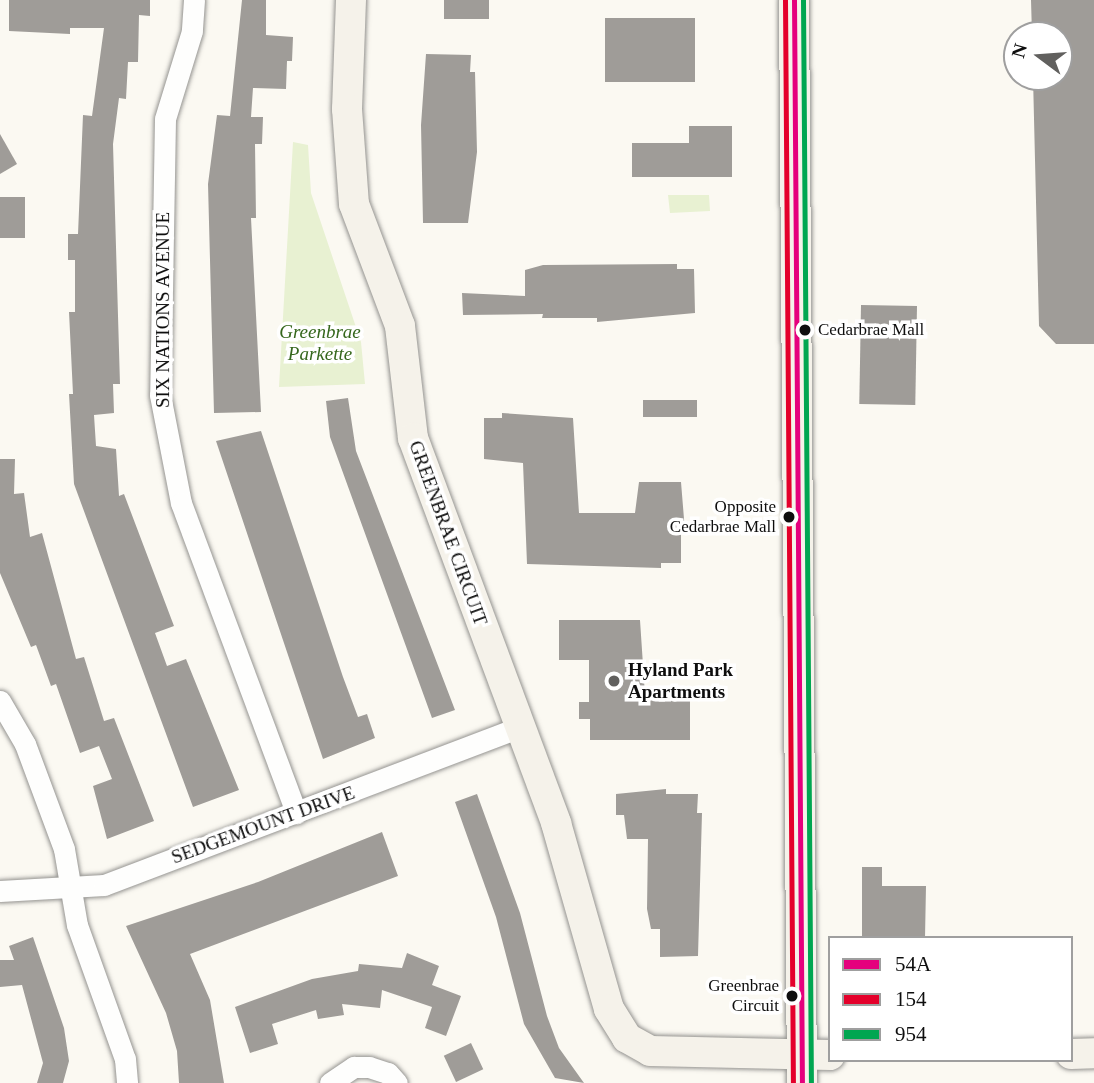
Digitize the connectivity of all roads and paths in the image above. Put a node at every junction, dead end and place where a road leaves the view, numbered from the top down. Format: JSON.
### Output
{"nodes":[{"id":1,"x":194,"y":0,"type":"edge"},
{"id":2,"x":351,"y":0,"type":"edge"},
{"id":3,"x":794,"y":0,"type":"edge"},
{"id":4,"x":0,"y":701,"type":"edge"},
{"id":5,"x":519,"y":727,"type":"junction"},
{"id":6,"x":296,"y":813,"type":"junction"},
{"id":7,"x":71,"y":884,"type":"junction"},
{"id":8,"x":0,"y":891,"type":"edge"},
{"id":9,"x":1094,"y":1053,"type":"edge"},
{"id":10,"x":1073,"y":1054,"type":"edge"},
{"id":11,"x":811,"y":1065,"type":"edge"},
{"id":12,"x":127,"y":1083,"type":"edge"},
{"id":13,"x":330,"y":1083,"type":"edge"},
{"id":14,"x":397,"y":1083,"type":"edge"}],
"edges":[{"from":1,"to":6,"type":"street","name":"SIX NATIONS AVENUE"},
{"from":2,"to":5,"type":"street","name":"GREENBRAE CIRCUIT"},
{"from":3,"to":11,"type":"street"},
{"from":4,"to":7,"type":"street"},
{"from":5,"to":6,"type":"street","name":"SEDGEMOUNT DRIVE"},
{"from":5,"to":11,"type":"street","name":"GREENBRAE CIRCUIT"},
{"from":6,"to":7,"type":"street","name":"SEDGEMOUNT DRIVE"},
{"from":7,"to":8,"type":"street","name":"SEDGEMOUNT DRIVE"},
{"from":7,"to":12,"type":"street"},
{"from":9,"to":10,"type":"street"},
{"from":13,"to":14,"type":"street"}]}
